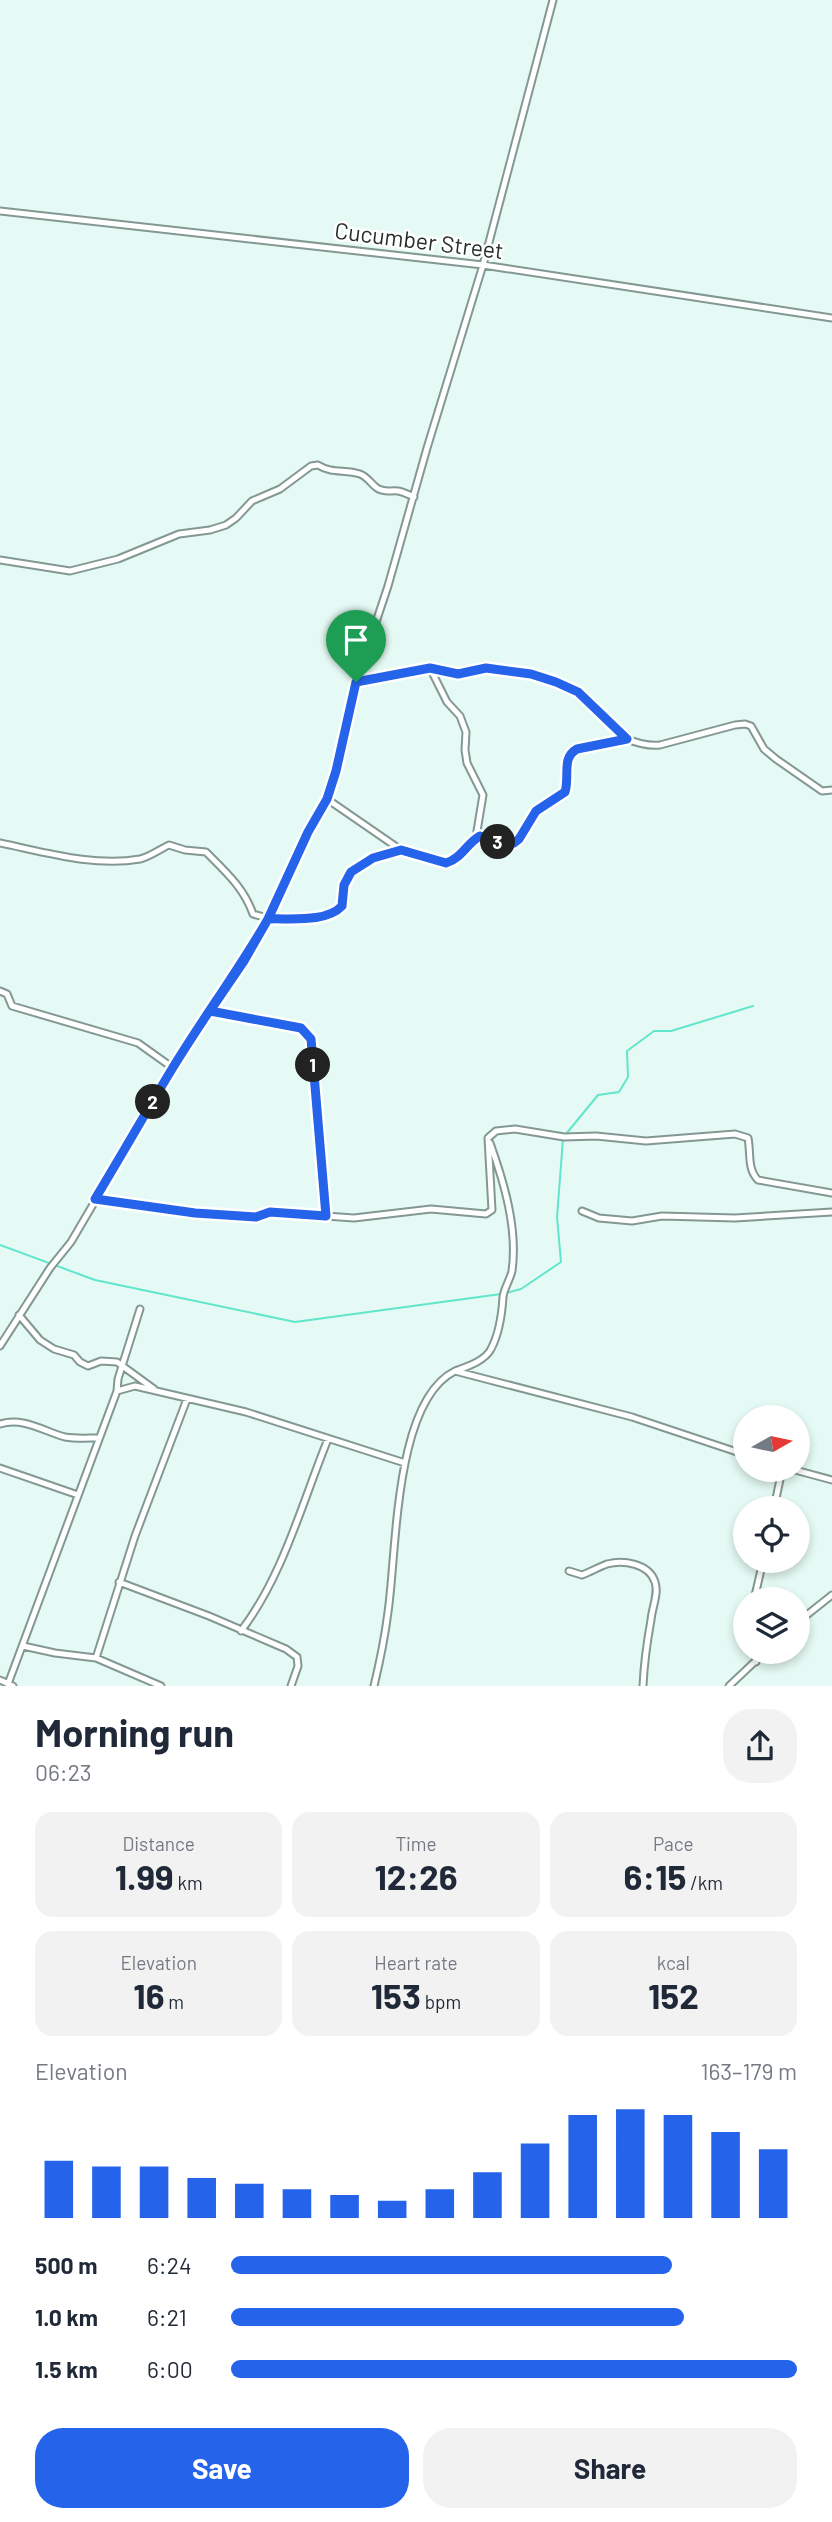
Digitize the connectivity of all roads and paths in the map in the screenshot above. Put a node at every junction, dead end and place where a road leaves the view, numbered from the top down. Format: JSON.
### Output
{"nodes":[{"id":1,"x":553,"y":0,"type":"edge"},
{"id":2,"x":0,"y":211,"type":"edge"},
{"id":3,"x":483,"y":265,"type":"junction"},
{"id":4,"x":832,"y":318,"type":"edge"},
{"id":5,"x":414,"y":497,"type":"junction"},
{"id":6,"x":0,"y":560,"type":"edge"},
{"id":7,"x":430,"y":668,"type":"junction"},
{"id":8,"x":356,"y":682,"type":"junction"},
{"id":9,"x":627,"y":739,"type":"junction"},
{"id":10,"x":832,"y":790,"type":"edge"},
{"id":11,"x":327,"y":799,"type":"junction"},
{"id":12,"x":476,"y":838,"type":"junction"},
{"id":13,"x":0,"y":843,"type":"edge"},
{"id":14,"x":401,"y":850,"type":"junction"},
{"id":15,"x":268,"y":919,"type":"junction"},
{"id":16,"x":0,"y":991,"type":"edge"},
{"id":17,"x":210,"y":1011,"type":"junction"},
{"id":18,"x":173,"y":1068,"type":"junction"},
{"id":19,"x":488,"y":1139,"type":"junction"},
{"id":20,"x":832,"y":1193,"type":"edge"},
{"id":21,"x":95,"y":1199,"type":"junction"},
{"id":22,"x":582,"y":1211,"type":"dead end"},
{"id":23,"x":832,"y":1212,"type":"edge"},
{"id":24,"x":326,"y":1216,"type":"junction"},
{"id":25,"x":140,"y":1309,"type":"dead end"},
{"id":26,"x":19,"y":1315,"type":"junction"},
{"id":27,"x":0,"y":1346,"type":"edge"},
{"id":28,"x":122,"y":1367,"type":"junction"},
{"id":29,"x":455,"y":1371,"type":"junction"},
{"id":30,"x":117,"y":1391,"type":"junction"},
{"id":31,"x":157,"y":1392,"type":"junction"},
{"id":32,"x":187,"y":1399,"type":"junction"},
{"id":33,"x":0,"y":1424,"type":"edge"},
{"id":34,"x":99,"y":1438,"type":"junction"},
{"id":35,"x":328,"y":1439,"type":"junction"},
{"id":36,"x":733,"y":1451,"type":"edge"},
{"id":37,"x":405,"y":1464,"type":"junction"},
{"id":38,"x":0,"y":1468,"type":"edge"},
{"id":39,"x":810,"y":1474,"type":"edge"},
{"id":40,"x":832,"y":1480,"type":"edge"},
{"id":41,"x":78,"y":1495,"type":"junction"},
{"id":42,"x":569,"y":1571,"type":"dead end"},
{"id":43,"x":119,"y":1582,"type":"junction"},
{"id":44,"x":832,"y":1595,"type":"edge"},
{"id":45,"x":810,"y":1612,"type":"edge"},
{"id":46,"x":242,"y":1631,"type":"junction"},
{"id":47,"x":23,"y":1646,"type":"junction"},
{"id":48,"x":96,"y":1658,"type":"junction"},
{"id":49,"x":754,"y":1664,"type":"edge"},
{"id":50,"x":0,"y":1680,"type":"edge"},
{"id":51,"x":11,"y":1685,"type":"edge"},
{"id":52,"x":161,"y":1685,"type":"edge"},
{"id":53,"x":290,"y":1685,"type":"edge"},
{"id":54,"x":374,"y":1685,"type":"edge"},
{"id":55,"x":643,"y":1685,"type":"edge"},
{"id":56,"x":729,"y":1685,"type":"edge"}],
"edges":[{"from":1,"to":3,"type":"street"},
{"from":2,"to":3,"type":"street","name":"Cucumber Street"},
{"from":3,"to":4,"type":"street","name":"Cucumber Street"},
{"from":3,"to":5,"type":"street"},
{"from":5,"to":6,"type":"street"},
{"from":5,"to":8,"type":"street"},
{"from":7,"to":8,"type":"street"},
{"from":7,"to":9,"type":"street"},
{"from":7,"to":12,"type":"street"},
{"from":8,"to":11,"type":"street"},
{"from":9,"to":10,"type":"street"},
{"from":9,"to":12,"type":"street"},
{"from":11,"to":14,"type":"street"},
{"from":11,"to":15,"type":"street"},
{"from":12,"to":14,"type":"street"},
{"from":13,"to":15,"type":"street"},
{"from":14,"to":15,"type":"street"},
{"from":15,"to":17,"type":"street"},
{"from":16,"to":18,"type":"street"},
{"from":17,"to":18,"type":"street"},
{"from":17,"to":24,"type":"street"},
{"from":18,"to":21,"type":"street"},
{"from":19,"to":20,"type":"street"},
{"from":19,"to":24,"type":"street"},
{"from":19,"to":29,"type":"street"},
{"from":21,"to":24,"type":"street"},
{"from":21,"to":26,"type":"street"},
{"from":22,"to":23,"type":"street"},
{"from":25,"to":28,"type":"street"},
{"from":26,"to":27,"type":"street"},
{"from":26,"to":28,"type":"street"},
{"from":28,"to":30,"type":"street"},
{"from":28,"to":31,"type":"street"},
{"from":29,"to":36,"type":"street"},
{"from":29,"to":37,"type":"street"},
{"from":30,"to":31,"type":"street"},
{"from":30,"to":34,"type":"street"},
{"from":31,"to":32,"type":"street"},
{"from":32,"to":35,"type":"street"},
{"from":32,"to":43,"type":"street"},
{"from":33,"to":34,"type":"street"},
{"from":34,"to":41,"type":"street"},
{"from":35,"to":37,"type":"street"},
{"from":35,"to":46,"type":"street"},
{"from":37,"to":54,"type":"street"},
{"from":38,"to":41,"type":"street"},
{"from":39,"to":40,"type":"street"},
{"from":41,"to":47,"type":"street"},
{"from":42,"to":55,"type":"street"},
{"from":43,"to":46,"type":"street"},
{"from":43,"to":48,"type":"street"},
{"from":44,"to":45,"type":"street"},
{"from":46,"to":53,"type":"street"},
{"from":47,"to":48,"type":"street"},
{"from":47,"to":51,"type":"street"},
{"from":48,"to":52,"type":"street"},
{"from":49,"to":56,"type":"street"},
{"from":50,"to":51,"type":"street"}]}
